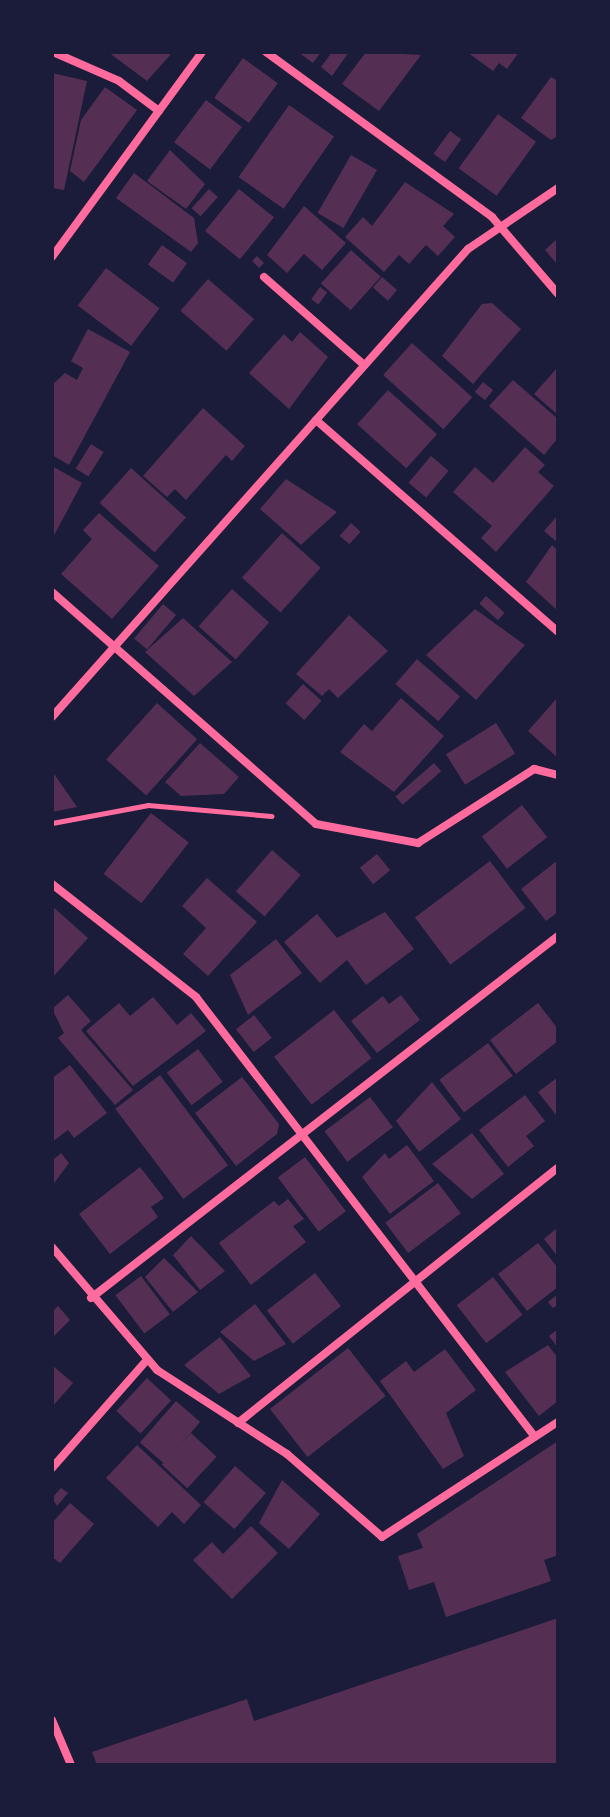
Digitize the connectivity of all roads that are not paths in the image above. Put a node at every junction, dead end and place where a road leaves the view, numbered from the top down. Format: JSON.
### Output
{"nodes":[{"id":1,"x":53,"y":52,"type":"edge"},
{"id":2,"x":202,"y":52,"type":"edge"},
{"id":3,"x":266,"y":52,"type":"edge"},
{"id":4,"x":75,"y":56,"type":"edge"},
{"id":5,"x":159,"y":111,"type":"junction"},
{"id":6,"x":558,"y":188,"type":"edge"},
{"id":7,"x":500,"y":227,"type":"junction"},
{"id":8,"x":52,"y":257,"type":"edge"},
{"id":9,"x":264,"y":277,"type":"dead end"},
{"id":10,"x":558,"y":294,"type":"edge"},
{"id":11,"x":364,"y":365,"type":"junction"},
{"id":12,"x":316,"y":420,"type":"junction"},
{"id":13,"x":52,"y":592,"type":"edge"},
{"id":14,"x":558,"y":632,"type":"edge"},
{"id":15,"x":114,"y":647,"type":"junction"},
{"id":16,"x":52,"y":717,"type":"edge"},
{"id":17,"x":558,"y":775,"type":"edge"},
{"id":18,"x":52,"y":884,"type":"edge"},
{"id":19,"x":558,"y":936,"type":"edge"},
{"id":20,"x":302,"y":1134,"type":"junction"},
{"id":21,"x":558,"y":1168,"type":"edge"},
{"id":22,"x":52,"y":1247,"type":"edge"},
{"id":23,"x":414,"y":1279,"type":"junction"},
{"id":24,"x":91,"y":1298,"type":"junction"},
{"id":25,"x":146,"y":1361,"type":"junction"},
{"id":26,"x":558,"y":1422,"type":"edge"},
{"id":27,"x":238,"y":1423,"type":"junction"},
{"id":28,"x":535,"y":1437,"type":"junction"},
{"id":29,"x":52,"y":1468,"type":"edge"},
{"id":30,"x":52,"y":1720,"type":"edge"},
{"id":31,"x":71,"y":1765,"type":"edge"}],
"edges":[{"from":1,"to":4,"type":"street"},
{"from":2,"to":5,"type":"street"},
{"from":3,"to":7,"type":"street"},
{"from":4,"to":5,"type":"street"},
{"from":5,"to":8,"type":"street"},
{"from":6,"to":7,"type":"street"},
{"from":7,"to":10,"type":"street"},
{"from":7,"to":11,"type":"street"},
{"from":9,"to":11,"type":"street"},
{"from":11,"to":12,"type":"street"},
{"from":12,"to":14,"type":"street"},
{"from":12,"to":15,"type":"street"},
{"from":13,"to":15,"type":"street"},
{"from":15,"to":16,"type":"street"},
{"from":15,"to":17,"type":"street"},
{"from":18,"to":20,"type":"street"},
{"from":19,"to":20,"type":"street"},
{"from":20,"to":23,"type":"street"},
{"from":20,"to":24,"type":"street"},
{"from":21,"to":23,"type":"street"},
{"from":22,"to":24,"type":"street"},
{"from":23,"to":27,"type":"street"},
{"from":23,"to":28,"type":"street"},
{"from":24,"to":25,"type":"street"},
{"from":25,"to":27,"type":"street"},
{"from":25,"to":29,"type":"street"},
{"from":26,"to":28,"type":"street"},
{"from":27,"to":28,"type":"street"},
{"from":30,"to":31,"type":"street"}]}
